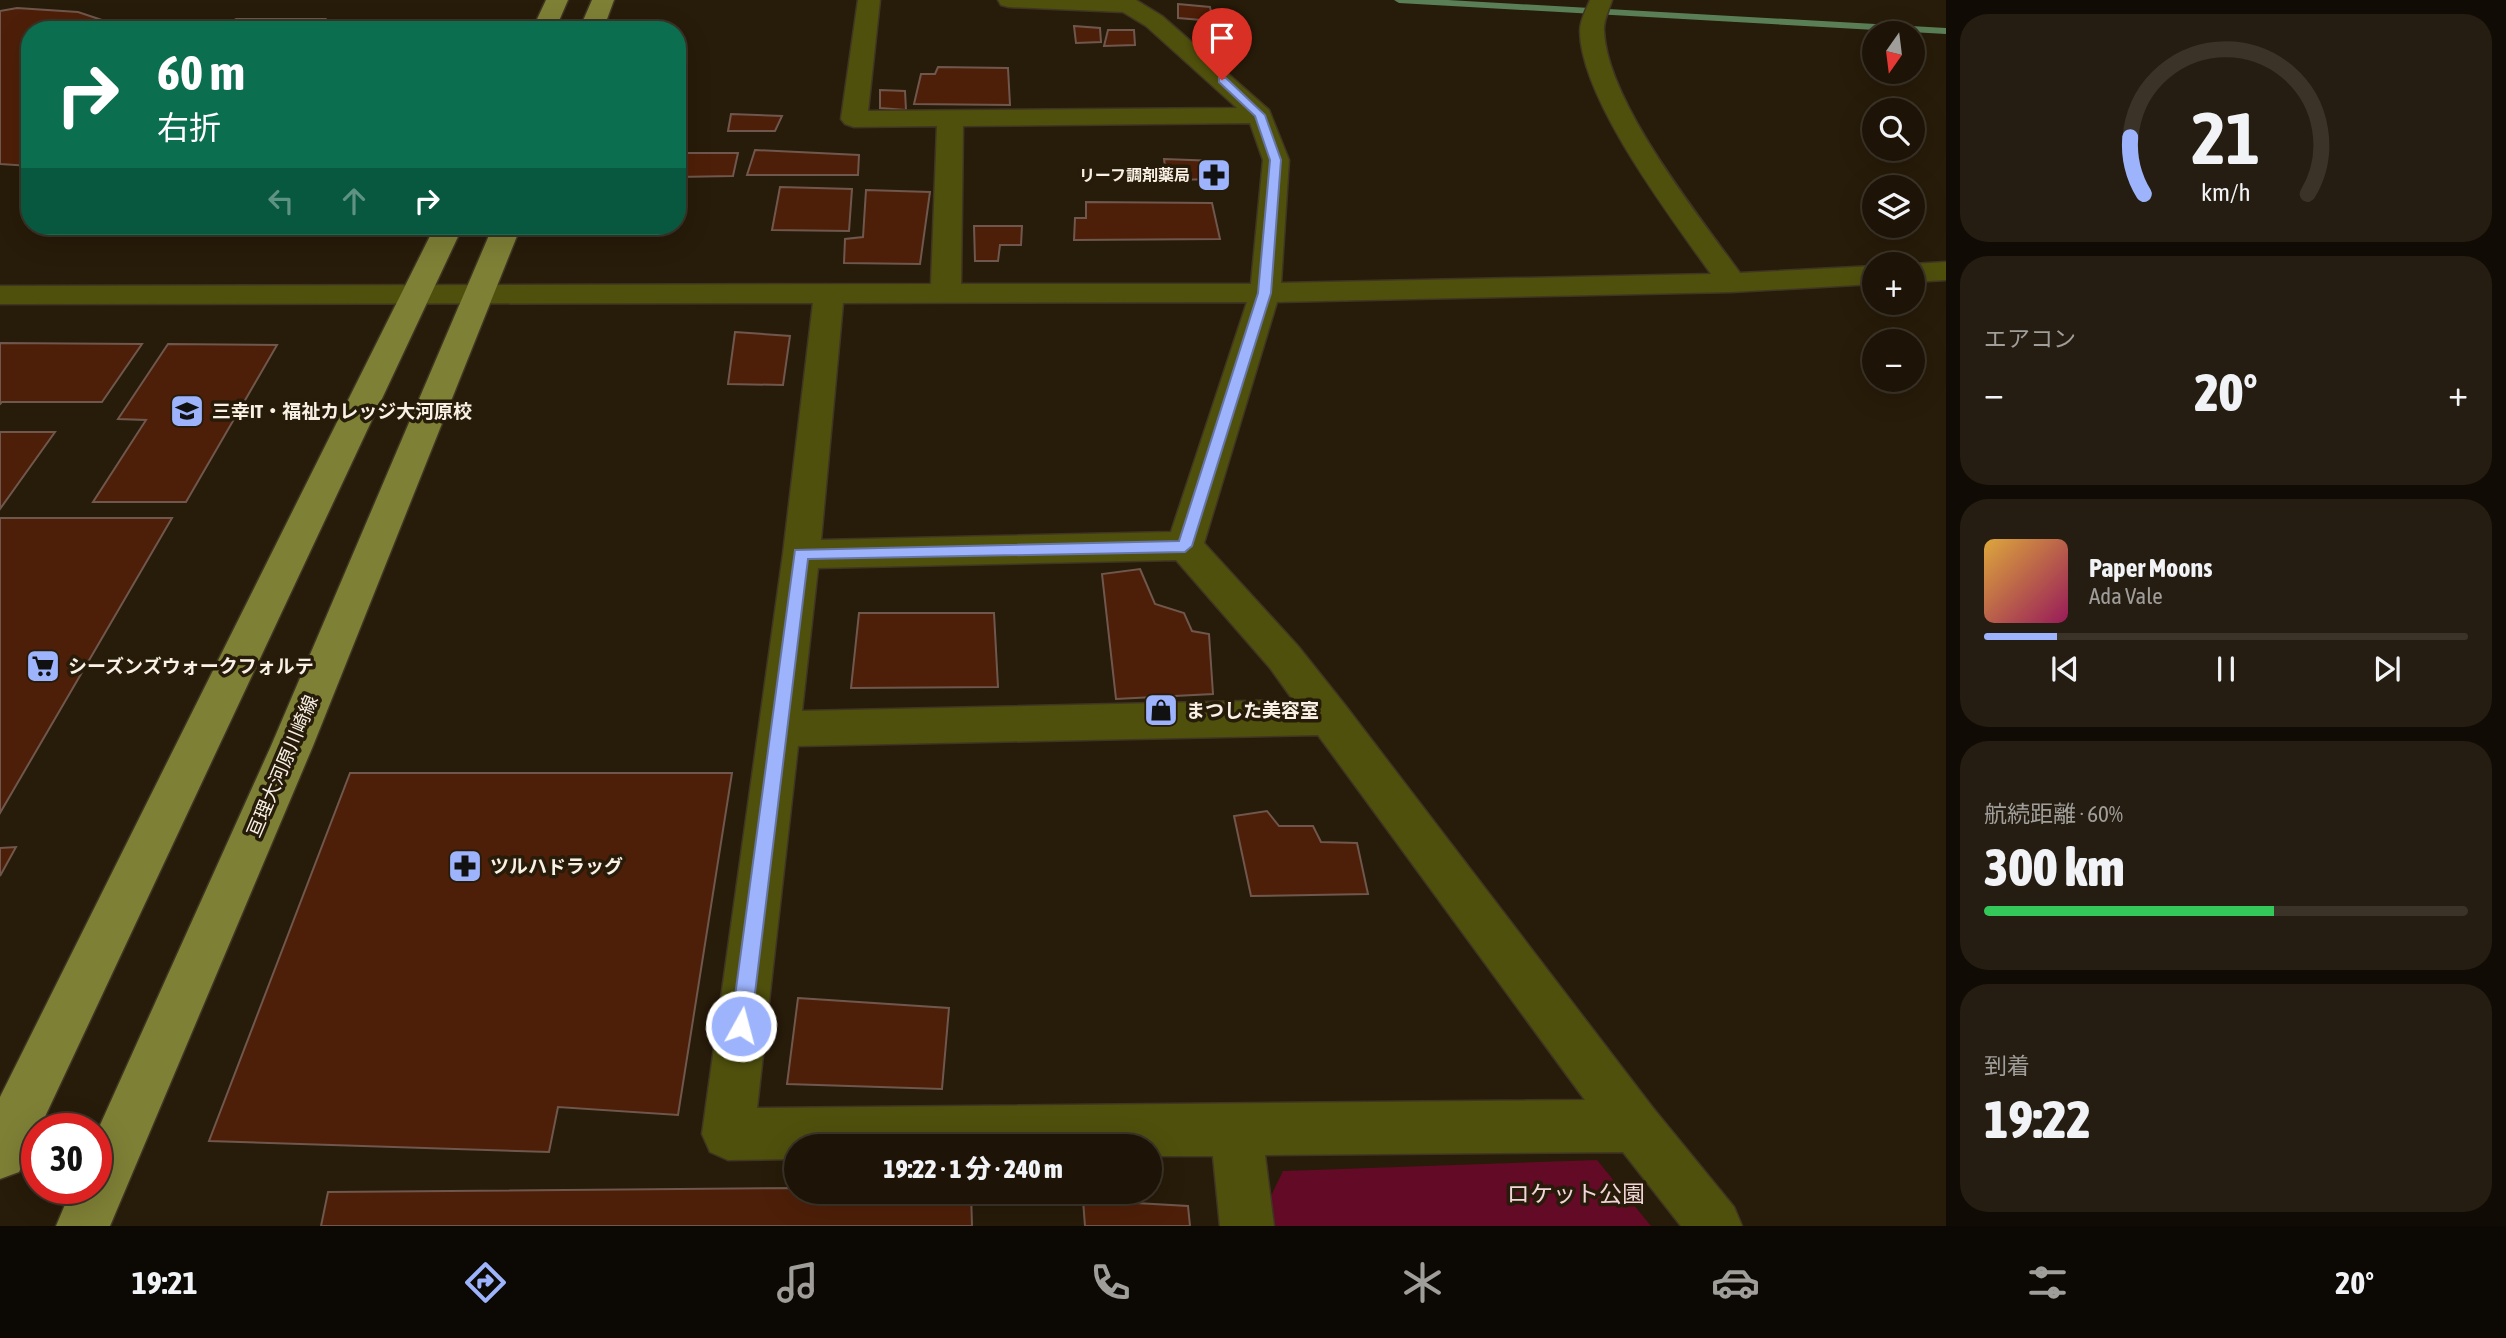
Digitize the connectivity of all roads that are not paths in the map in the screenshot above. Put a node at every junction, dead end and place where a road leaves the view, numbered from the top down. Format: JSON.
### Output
{"nodes":[{"id":1,"x":557,"y":0,"type":"edge"},
{"id":2,"x":603,"y":0,"type":"edge"},
{"id":3,"x":869,"y":0,"type":"edge"},
{"id":4,"x":1009,"y":0,"type":"edge"},
{"id":5,"x":1601,"y":0,"type":"edge"},
{"id":6,"x":547,"y":21,"type":"edge"},
{"id":7,"x":595,"y":21,"type":"edge"},
{"id":8,"x":1260,"y":115,"type":"junction"},
{"id":9,"x":950,"y":118,"type":"junction"},
{"id":10,"x":445,"y":235,"type":"edge"},
{"id":11,"x":503,"y":235,"type":"edge"},
{"id":12,"x":1946,"y":271,"type":"edge"},
{"id":13,"x":1925,"y":272,"type":"edge"},
{"id":14,"x":1862,"y":276,"type":"edge"},
{"id":15,"x":1732,"y":283,"type":"junction"},
{"id":16,"x":1265,"y":293,"type":"junction"},
{"id":17,"x":479,"y":294,"type":"junction"},
{"id":18,"x":946,"y":294,"type":"junction"},
{"id":19,"x":0,"y":295,"type":"edge"},
{"id":20,"x":416,"y":295,"type":"junction"},
{"id":21,"x":829,"y":295,"type":"junction"},
{"id":22,"x":1185,"y":546,"type":"junction"},
{"id":23,"x":801,"y":554,"type":"junction"},
{"id":24,"x":1330,"y":717,"type":"junction"},
{"id":25,"x":779,"y":729,"type":"junction"},
{"id":26,"x":1635,"y":1126,"type":"junction"},
{"id":27,"x":1237,"y":1130,"type":"junction"},
{"id":28,"x":0,"y":1153,"type":"edge"},
{"id":29,"x":83,"y":1226,"type":"edge"},
{"id":30,"x":1247,"y":1226,"type":"edge"},
{"id":31,"x":1715,"y":1226,"type":"edge"}],
"edges":[{"from":1,"to":6,"type":"main road"},
{"from":2,"to":7,"type":"main road"},
{"from":3,"to":9,"type":"street"},
{"from":4,"to":8,"type":"street"},
{"from":5,"to":15,"type":"street"},
{"from":8,"to":9,"type":"street"},
{"from":8,"to":16,"type":"street"},
{"from":9,"to":18,"type":"street"},
{"from":10,"to":20,"type":"main road"},
{"from":11,"to":17,"type":"main road","name":"亘理大河原川崎線"},
{"from":12,"to":13,"type":"street"},
{"from":14,"to":15,"type":"street"},
{"from":15,"to":16,"type":"street"},
{"from":16,"to":18,"type":"street"},
{"from":16,"to":22,"type":"street"},
{"from":17,"to":20,"type":"street"},
{"from":17,"to":21,"type":"street"},
{"from":17,"to":29,"type":"main road","name":"亘理大河原川崎線"},
{"from":18,"to":21,"type":"street"},
{"from":19,"to":20,"type":"street"},
{"from":20,"to":28,"type":"main road"},
{"from":21,"to":23,"type":"street"},
{"from":22,"to":23,"type":"street"},
{"from":22,"to":24,"type":"street"},
{"from":23,"to":25,"type":"street"},
{"from":24,"to":25,"type":"street"},
{"from":24,"to":26,"type":"street"},
{"from":25,"to":27,"type":"street"},
{"from":26,"to":27,"type":"street"},
{"from":26,"to":31,"type":"street"},
{"from":27,"to":30,"type":"street"}]}
